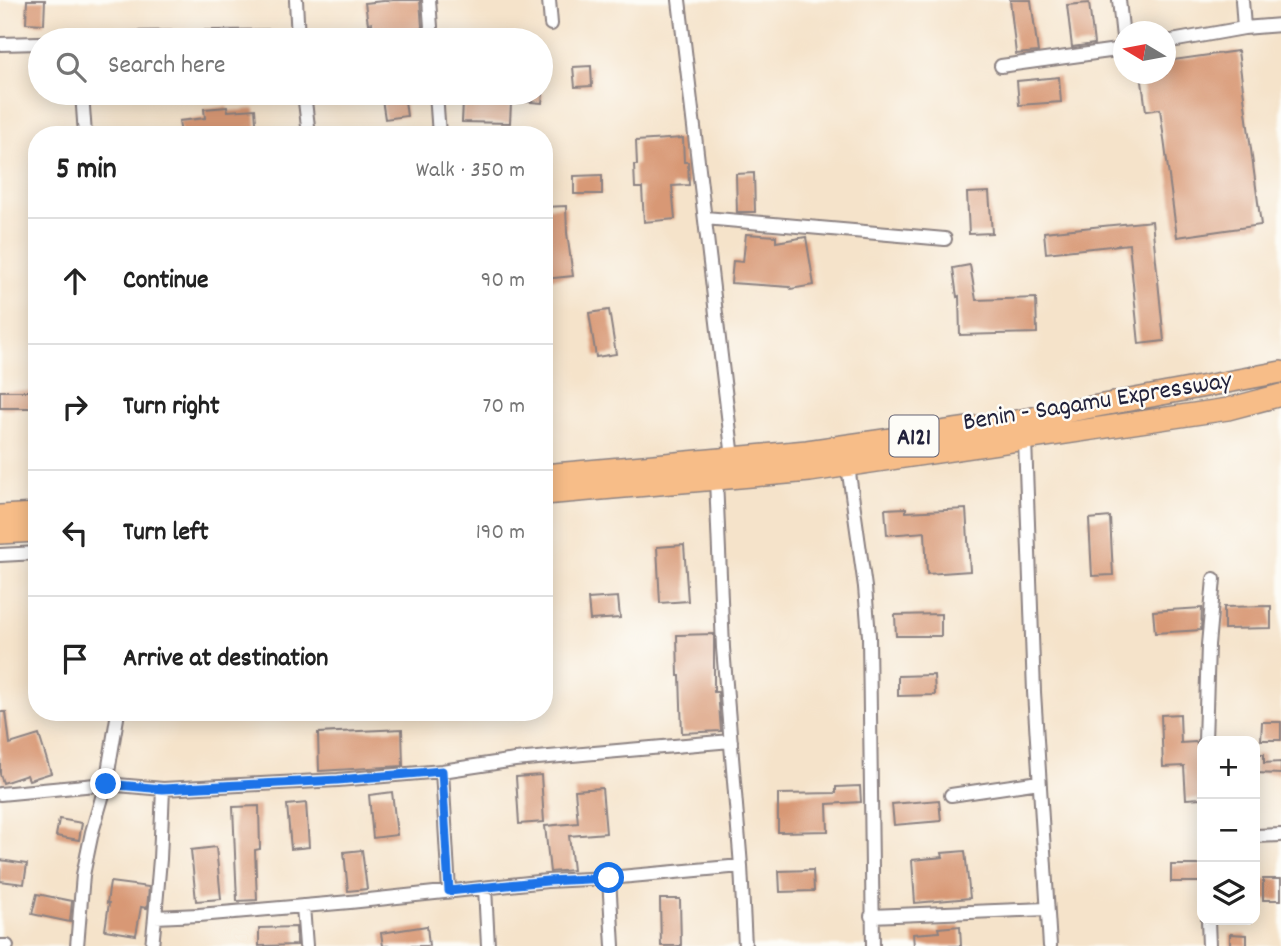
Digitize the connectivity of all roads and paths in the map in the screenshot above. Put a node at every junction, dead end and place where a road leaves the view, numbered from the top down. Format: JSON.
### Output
{"nodes":[{"id":1,"x":296,"y":0,"type":"edge"},
{"id":2,"x":429,"y":0,"type":"edge"},
{"id":3,"x":549,"y":0,"type":"edge"},
{"id":4,"x":679,"y":0,"type":"edge"},
{"id":5,"x":1119,"y":0,"type":"edge"},
{"id":6,"x":1242,"y":0,"type":"edge"},
{"id":7,"x":1121,"y":21,"type":"edge"},
{"id":8,"x":551,"y":24,"type":"dead end"},
{"id":9,"x":1281,"y":25,"type":"edge"},
{"id":10,"x":297,"y":28,"type":"edge"},
{"id":11,"x":431,"y":28,"type":"edge"},
{"id":12,"x":1244,"y":28,"type":"junction"},
{"id":13,"x":1176,"y":39,"type":"edge"},
{"id":14,"x":28,"y":43,"type":"edge"},
{"id":15,"x":0,"y":44,"type":"edge"},
{"id":16,"x":1113,"y":50,"type":"edge"},
{"id":17,"x":1001,"y":66,"type":"dead end"},
{"id":18,"x":83,"y":105,"type":"edge"},
{"id":19,"x":305,"y":105,"type":"edge"},
{"id":20,"x":437,"y":105,"type":"edge"},
{"id":21,"x":84,"y":126,"type":"edge"},
{"id":22,"x":308,"y":126,"type":"edge"},
{"id":23,"x":438,"y":126,"type":"edge"},
{"id":24,"x":705,"y":218,"type":"junction"},
{"id":25,"x":945,"y":239,"type":"dead end"},
{"id":26,"x":1281,"y":372,"type":"edge"},
{"id":27,"x":1281,"y":395,"type":"edge"},
{"id":28,"x":1025,"y":440,"type":"junction"},
{"id":29,"x":733,"y":458,"type":"junction"},
{"id":30,"x":848,"y":466,"type":"junction"},
{"id":31,"x":553,"y":474,"type":"edge"},
{"id":32,"x":716,"y":479,"type":"junction"},
{"id":33,"x":553,"y":493,"type":"edge"},
{"id":34,"x":28,"y":514,"type":"edge"},
{"id":35,"x":0,"y":516,"type":"edge"},
{"id":36,"x":28,"y":531,"type":"edge"},
{"id":37,"x":0,"y":533,"type":"edge"},
{"id":38,"x":28,"y":553,"type":"edge"},
{"id":39,"x":0,"y":555,"type":"edge"},
{"id":40,"x":1214,"y":579,"type":"dead end"},
{"id":41,"x":116,"y":721,"type":"edge"},
{"id":42,"x":1205,"y":736,"type":"edge"},
{"id":43,"x":731,"y":741,"type":"junction"},
{"id":44,"x":442,"y":771,"type":"junction"},
{"id":45,"x":1040,"y":782,"type":"junction"},
{"id":46,"x":106,"y":784,"type":"junction"},
{"id":47,"x":163,"y":789,"type":"junction"},
{"id":48,"x":0,"y":794,"type":"edge"},
{"id":49,"x":951,"y":795,"type":"dead end"},
{"id":50,"x":1281,"y":835,"type":"edge"},
{"id":51,"x":1260,"y":836,"type":"edge"},
{"id":52,"x":741,"y":866,"type":"junction"},
{"id":53,"x":609,"y":878,"type":"junction"},
{"id":54,"x":485,"y":888,"type":"junction"},
{"id":55,"x":449,"y":891,"type":"junction"},
{"id":56,"x":303,"y":906,"type":"junction"},
{"id":57,"x":1047,"y":909,"type":"junction"},
{"id":58,"x":871,"y":916,"type":"junction"},
{"id":59,"x":155,"y":917,"type":"junction"},
{"id":60,"x":1208,"y":925,"type":"edge"},
{"id":61,"x":0,"y":946,"type":"edge"},
{"id":62,"x":7,"y":946,"type":"edge"},
{"id":63,"x":77,"y":946,"type":"edge"},
{"id":64,"x":152,"y":946,"type":"edge"},
{"id":65,"x":306,"y":946,"type":"edge"},
{"id":66,"x":488,"y":946,"type":"edge"},
{"id":67,"x":613,"y":946,"type":"edge"},
{"id":68,"x":745,"y":946,"type":"edge"},
{"id":69,"x":873,"y":946,"type":"edge"},
{"id":70,"x":1050,"y":946,"type":"edge"},
{"id":71,"x":1209,"y":946,"type":"edge"}],
"edges":[{"from":1,"to":10,"type":"street"},
{"from":2,"to":11,"type":"street"},
{"from":3,"to":8,"type":"street"},
{"from":4,"to":24,"type":"street"},
{"from":5,"to":7,"type":"street"},
{"from":6,"to":12,"type":"street"},
{"from":9,"to":12,"type":"street"},
{"from":12,"to":13,"type":"street"},
{"from":14,"to":15,"type":"street"},
{"from":16,"to":17,"type":"street"},
{"from":18,"to":21,"type":"street"},
{"from":19,"to":22,"type":"street"},
{"from":20,"to":23,"type":"street"},
{"from":24,"to":25,"type":"street"},
{"from":24,"to":29,"type":"street"},
{"from":26,"to":29,"type":"highway","number":"A121"},
{"from":27,"to":28,"type":"highway","name":"Benin - Sagamu Expressway","number":"A121"},
{"from":28,"to":30,"type":"highway","name":"Benin - Sagamu Expressway","number":"A121"},
{"from":28,"to":45,"type":"street"},
{"from":29,"to":31,"type":"highway","number":"A121"},
{"from":30,"to":32,"type":"highway","name":"Benin - Sagamu Expressway","number":"A121"},
{"from":30,"to":58,"type":"street"},
{"from":32,"to":33,"type":"highway","name":"Benin - Sagamu Expressway","number":"A121"},
{"from":32,"to":43,"type":"street"},
{"from":34,"to":35,"type":"highway"},
{"from":36,"to":37,"type":"highway"},
{"from":38,"to":39,"type":"street"},
{"from":40,"to":42,"type":"street"},
{"from":41,"to":46,"type":"street"},
{"from":43,"to":44,"type":"street"},
{"from":43,"to":52,"type":"street"},
{"from":44,"to":47,"type":"street"},
{"from":44,"to":55,"type":"street"},
{"from":45,"to":49,"type":"street"},
{"from":45,"to":57,"type":"street"},
{"from":46,"to":47,"type":"street"},
{"from":46,"to":48,"type":"street"},
{"from":46,"to":63,"type":"street"},
{"from":47,"to":59,"type":"street"},
{"from":50,"to":51,"type":"street"},
{"from":52,"to":53,"type":"street"},
{"from":52,"to":68,"type":"street"},
{"from":53,"to":54,"type":"street"},
{"from":53,"to":67,"type":"street"},
{"from":54,"to":55,"type":"street"},
{"from":54,"to":66,"type":"street"},
{"from":55,"to":56,"type":"street"},
{"from":56,"to":59,"type":"street"},
{"from":56,"to":65,"type":"street"},
{"from":57,"to":58,"type":"street"},
{"from":57,"to":70,"type":"street"},
{"from":58,"to":69,"type":"street"},
{"from":59,"to":64,"type":"street"},
{"from":60,"to":71,"type":"street"},
{"from":61,"to":62,"type":"street"}]}
